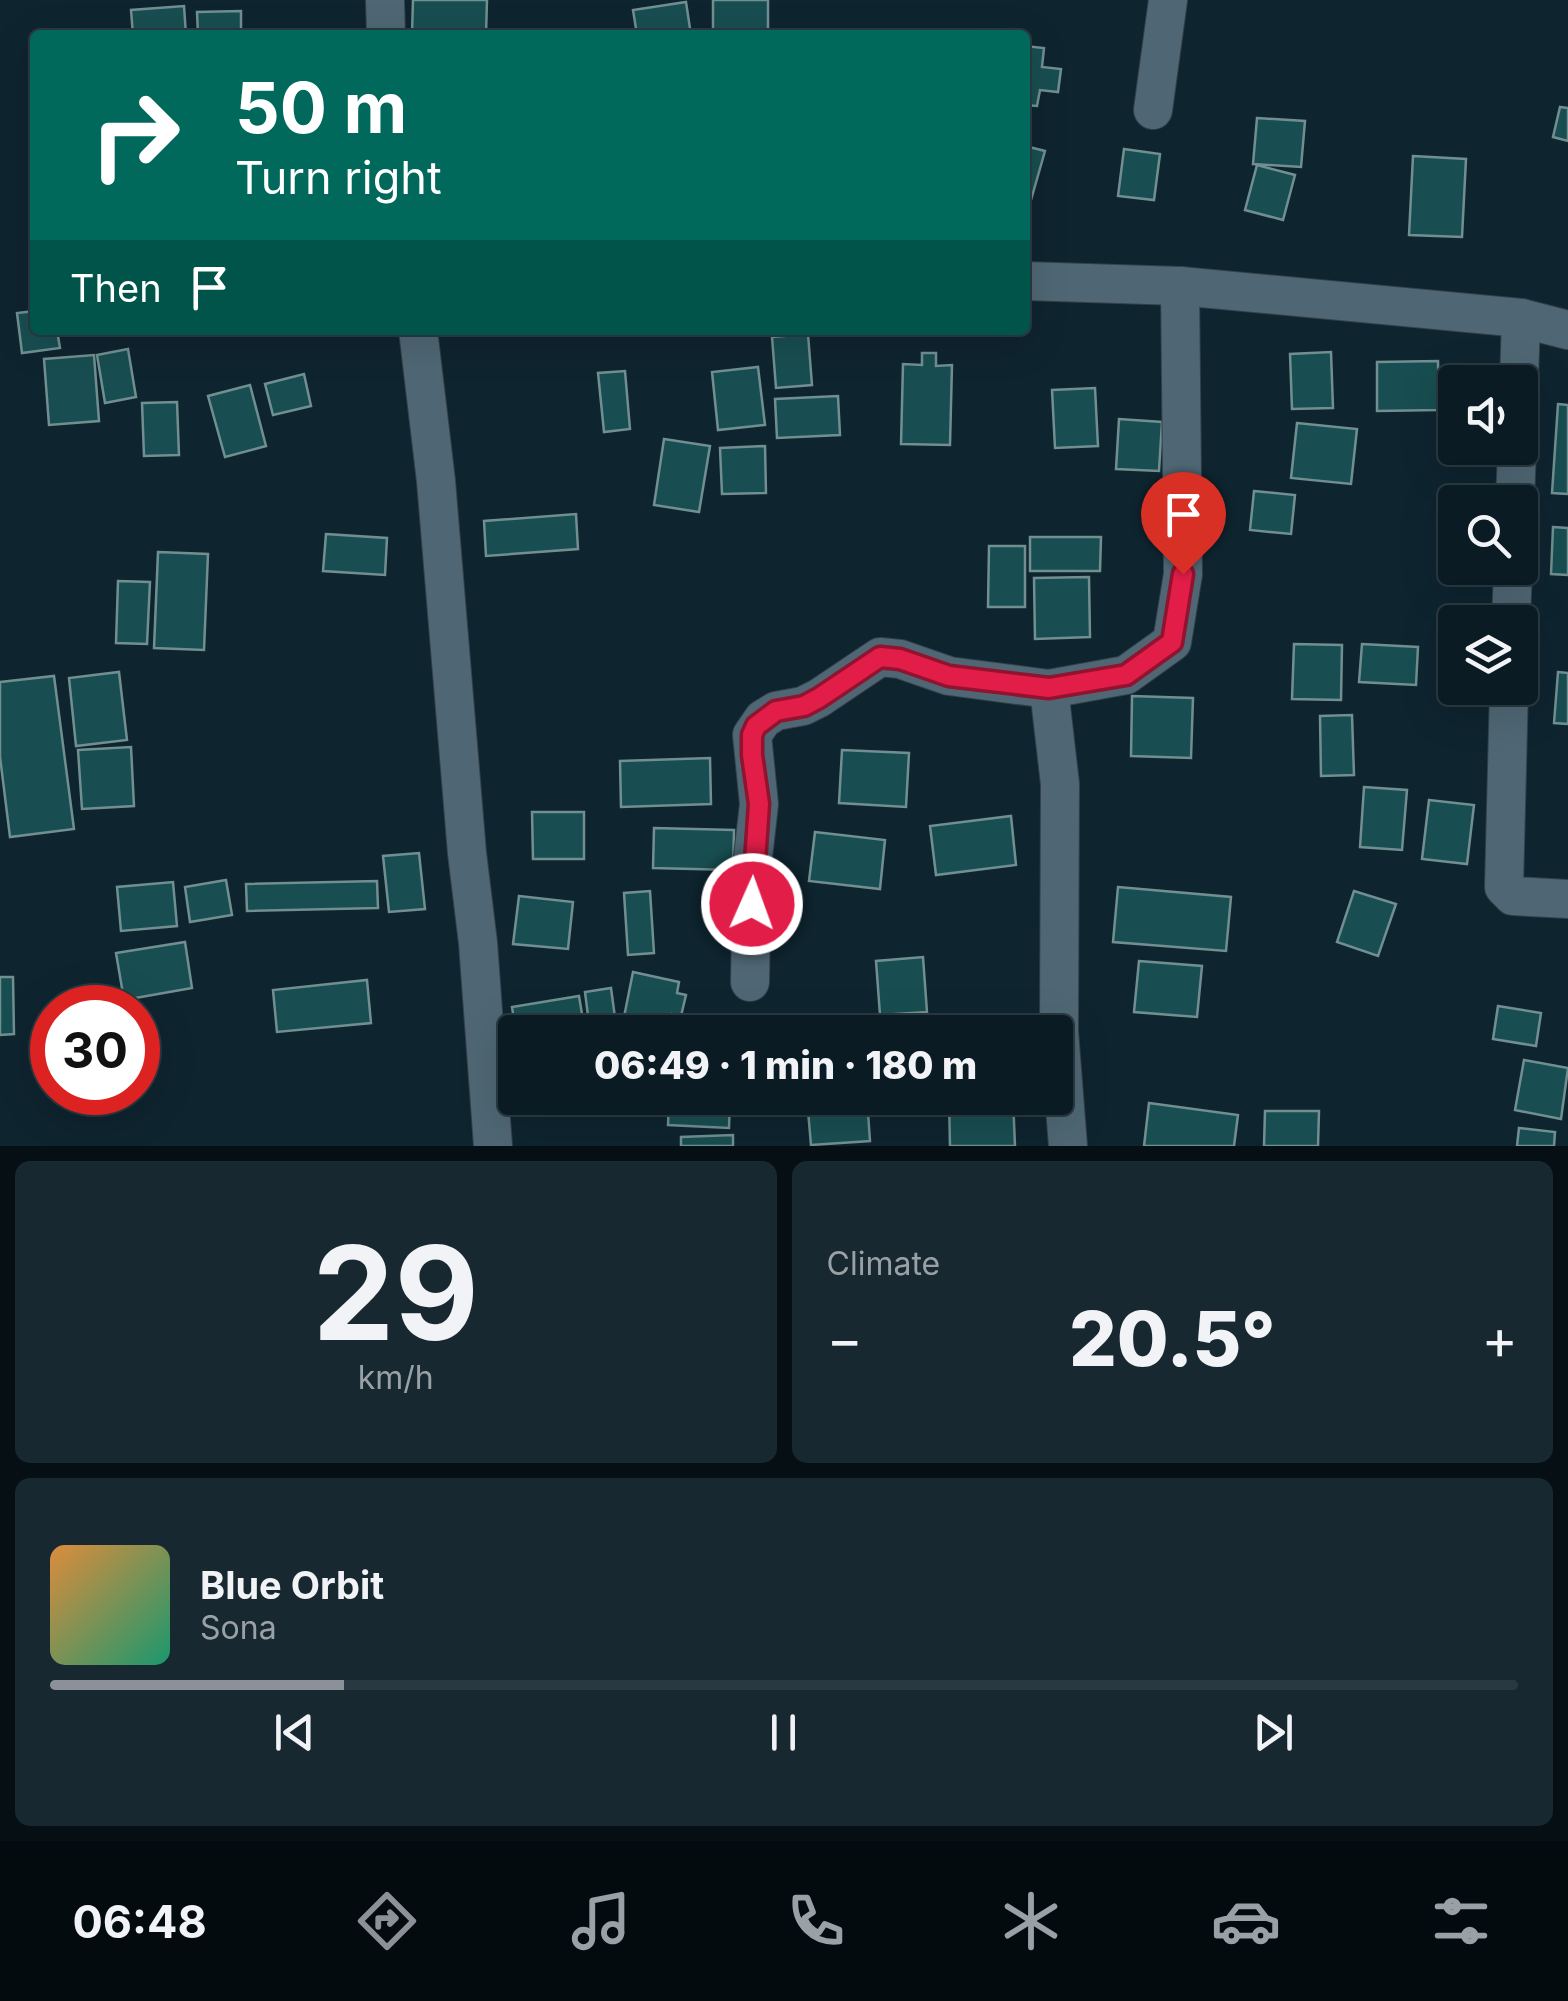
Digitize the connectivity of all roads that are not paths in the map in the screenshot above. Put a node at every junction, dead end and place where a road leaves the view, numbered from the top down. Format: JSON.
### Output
{"nodes":[{"id":1,"x":385,"y":0,"type":"edge"},
{"id":2,"x":1168,"y":0,"type":"edge"},
{"id":3,"x":386,"y":30,"type":"edge"},
{"id":4,"x":1153,"y":110,"type":"dead end"},
{"id":5,"x":1030,"y":281,"type":"edge"},
{"id":6,"x":1180,"y":286,"type":"junction"},
{"id":7,"x":1521,"y":318,"type":"junction"},
{"id":8,"x":1568,"y":330,"type":"edge"},
{"id":9,"x":419,"y":335,"type":"edge"},
{"id":10,"x":1520,"y":365,"type":"edge"},
{"id":11,"x":1049,"y":688,"type":"junction"},
{"id":12,"x":1509,"y":705,"type":"edge"},
{"id":13,"x":1568,"y":899,"type":"edge"},
{"id":14,"x":750,"y":982,"type":"dead end"},
{"id":15,"x":493,"y":1146,"type":"edge"},
{"id":16,"x":1068,"y":1146,"type":"edge"}],
"edges":[{"from":1,"to":3,"type":"street"},
{"from":2,"to":4,"type":"street"},
{"from":5,"to":6,"type":"street"},
{"from":6,"to":7,"type":"street"},
{"from":6,"to":11,"type":"street"},
{"from":7,"to":8,"type":"street"},
{"from":7,"to":10,"type":"street"},
{"from":9,"to":15,"type":"street"},
{"from":11,"to":14,"type":"street"},
{"from":11,"to":16,"type":"street"},
{"from":12,"to":13,"type":"street"}]}
